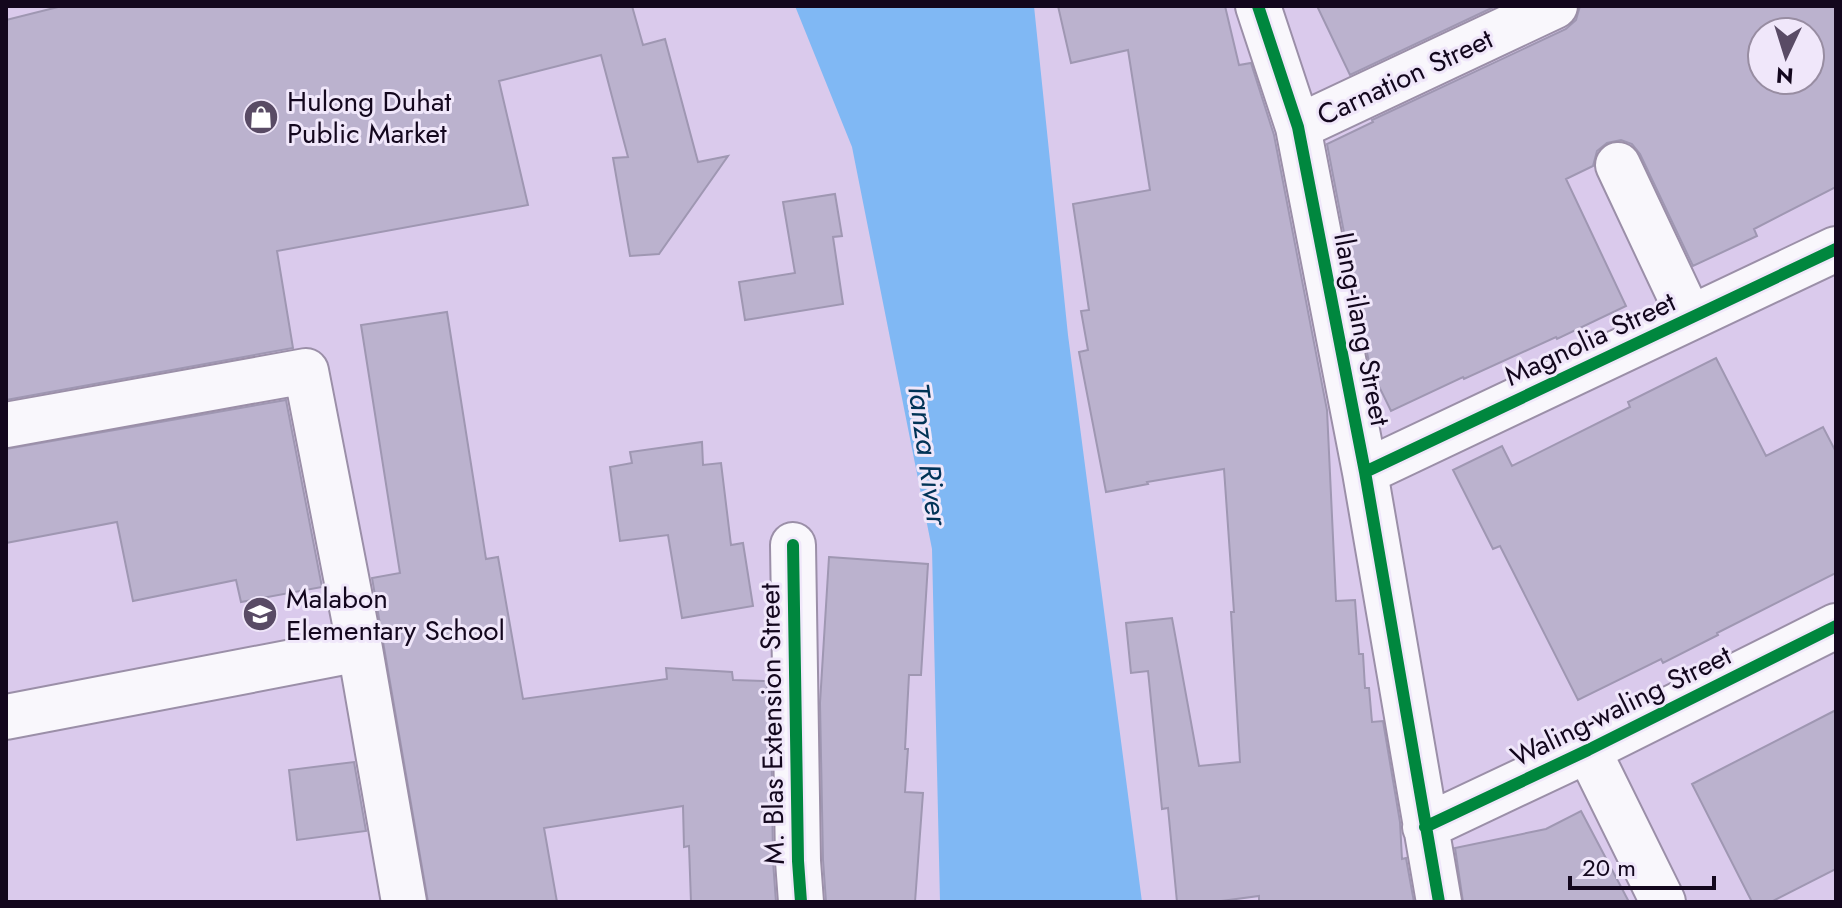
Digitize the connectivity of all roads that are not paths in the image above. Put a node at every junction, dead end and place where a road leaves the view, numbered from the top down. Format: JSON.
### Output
{"nodes":[{"id":1,"x":1258,"y":6,"type":"edge"},
{"id":2,"x":1555,"y":6,"type":"edge"},
{"id":3,"x":1298,"y":127,"type":"junction"},
{"id":4,"x":1618,"y":165,"type":"dead end"},
{"id":5,"x":1836,"y":249,"type":"edge"},
{"id":6,"x":1690,"y":318,"type":"junction"},
{"id":7,"x":6,"y":425,"type":"edge"},
{"id":8,"x":1365,"y":472,"type":"junction"},
{"id":9,"x":793,"y":545,"type":"dead end"},
{"id":10,"x":1836,"y":626,"type":"edge"},
{"id":11,"x":360,"y":649,"type":"junction"},
{"id":12,"x":6,"y":717,"type":"edge"},
{"id":13,"x":1588,"y":750,"type":"junction"},
{"id":14,"x":1425,"y":827,"type":"junction"},
{"id":15,"x":404,"y":902,"type":"edge"},
{"id":16,"x":801,"y":902,"type":"edge"},
{"id":17,"x":1439,"y":902,"type":"edge"},
{"id":18,"x":1663,"y":902,"type":"edge"}],
"edges":[{"from":1,"to":3,"type":"street","name":"Ilang-ilang Street"},
{"from":2,"to":3,"type":"street","name":"Carnation Street"},
{"from":3,"to":8,"type":"street","name":"Ilang-ilang Street"},
{"from":4,"to":6,"type":"street"},
{"from":5,"to":6,"type":"street","name":"Magnolia Street"},
{"from":6,"to":8,"type":"street","name":"Magnolia Street"},
{"from":7,"to":11,"type":"street"},
{"from":8,"to":14,"type":"street","name":"Ilang-ilang Street"},
{"from":9,"to":16,"type":"street","name":"M. Blas Extension Street"},
{"from":10,"to":13,"type":"street","name":"Waling-waling Street"},
{"from":11,"to":12,"type":"street"},
{"from":11,"to":15,"type":"street"},
{"from":13,"to":14,"type":"street","name":"Waling-waling Street"},
{"from":13,"to":18,"type":"street"},
{"from":14,"to":17,"type":"street","name":"Ilang-ilang Street"}]}
